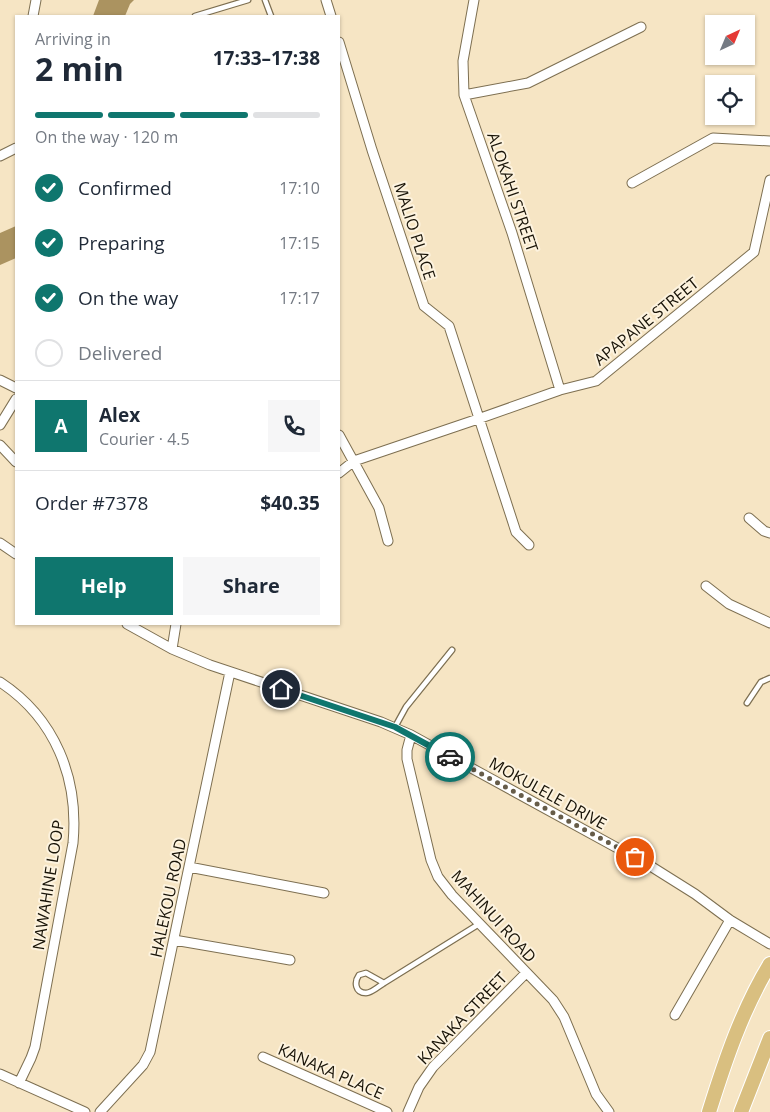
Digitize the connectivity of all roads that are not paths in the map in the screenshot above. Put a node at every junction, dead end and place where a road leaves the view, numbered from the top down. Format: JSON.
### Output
{"nodes":[{"id":1,"x":36,"y":0,"type":"edge"},
{"id":2,"x":248,"y":0,"type":"edge"},
{"id":3,"x":266,"y":0,"type":"edge"},
{"id":4,"x":326,"y":0,"type":"edge"},
{"id":5,"x":474,"y":0,"type":"edge"},
{"id":6,"x":33,"y":15,"type":"edge"},
{"id":7,"x":198,"y":15,"type":"edge"},
{"id":8,"x":271,"y":15,"type":"edge"},
{"id":9,"x":331,"y":15,"type":"edge"},
{"id":10,"x":641,"y":27,"type":"dead end"},
{"id":11,"x":340,"y":45,"type":"edge"},
{"id":12,"x":464,"y":95,"type":"junction"},
{"id":13,"x":770,"y":141,"type":"edge"},
{"id":14,"x":15,"y":148,"type":"edge"},
{"id":15,"x":0,"y":156,"type":"edge"},
{"id":16,"x":770,"y":180,"type":"edge"},
{"id":17,"x":632,"y":183,"type":"dead end"},
{"id":18,"x":0,"y":380,"type":"edge"},
{"id":19,"x":15,"y":388,"type":"edge"},
{"id":20,"x":560,"y":390,"type":"junction"},
{"id":21,"x":15,"y":401,"type":"edge"},
{"id":22,"x":478,"y":419,"type":"junction"},
{"id":23,"x":0,"y":425,"type":"edge"},
{"id":24,"x":340,"y":437,"type":"edge"},
{"id":25,"x":0,"y":445,"type":"edge"},
{"id":26,"x":15,"y":461,"type":"edge"},
{"id":27,"x":354,"y":461,"type":"junction"},
{"id":28,"x":340,"y":472,"type":"edge"},
{"id":29,"x":749,"y":518,"type":"dead end"},
{"id":30,"x":770,"y":533,"type":"edge"},
{"id":31,"x":388,"y":541,"type":"dead end"},
{"id":32,"x":0,"y":543,"type":"edge"},
{"id":33,"x":529,"y":545,"type":"dead end"},
{"id":34,"x":15,"y":553,"type":"edge"},
{"id":35,"x":706,"y":586,"type":"dead end"},
{"id":36,"x":770,"y":623,"type":"edge"},
{"id":37,"x":128,"y":625,"type":"edge"},
{"id":38,"x":176,"y":625,"type":"edge"},
{"id":39,"x":172,"y":648,"type":"junction"},
{"id":40,"x":452,"y":650,"type":"dead end"},
{"id":41,"x":230,"y":672,"type":"junction"},
{"id":42,"x":770,"y":678,"type":"edge"},
{"id":43,"x":0,"y":682,"type":"edge"},
{"id":44,"x":747,"y":703,"type":"dead end"},
{"id":45,"x":395,"y":727,"type":"junction"},
{"id":46,"x":411,"y":734,"type":"junction"},
{"id":47,"x":189,"y":867,"type":"junction"},
{"id":48,"x":324,"y":893,"type":"dead end"},
{"id":49,"x":730,"y":920,"type":"junction"},
{"id":50,"x":479,"y":924,"type":"junction"},
{"id":51,"x":174,"y":940,"type":"junction"},
{"id":52,"x":770,"y":944,"type":"edge"},
{"id":53,"x":290,"y":960,"type":"dead end"},
{"id":54,"x":770,"y":964,"type":"edge"},
{"id":55,"x":526,"y":973,"type":"junction"},
{"id":56,"x":384,"y":983,"type":"junction"},
{"id":57,"x":675,"y":1015,"type":"dead end"},
{"id":58,"x":770,"y":1038,"type":"edge"},
{"id":59,"x":263,"y":1057,"type":"dead end"},
{"id":60,"x":0,"y":1074,"type":"edge"},
{"id":61,"x":19,"y":1083,"type":"junction"},
{"id":62,"x":85,"y":1112,"type":"edge"},
{"id":63,"x":100,"y":1112,"type":"edge"},
{"id":64,"x":387,"y":1112,"type":"edge"},
{"id":65,"x":408,"y":1112,"type":"edge"},
{"id":66,"x":609,"y":1112,"type":"edge"},
{"id":67,"x":709,"y":1112,"type":"edge"},
{"id":68,"x":740,"y":1112,"type":"edge"}],
"edges":[{"from":1,"to":6,"type":"street"},
{"from":2,"to":7,"type":"lane"},
{"from":3,"to":8,"type":"lane"},
{"from":4,"to":9,"type":"street"},
{"from":5,"to":12,"type":"street","name":"ALOKAHI STREET"},
{"from":10,"to":12,"type":"street"},
{"from":11,"to":22,"type":"street","name":"MALIO PLACE"},
{"from":12,"to":20,"type":"street","name":"ALOKAHI STREET"},
{"from":13,"to":17,"type":"street"},
{"from":14,"to":15,"type":"street"},
{"from":16,"to":20,"type":"street","name":"APAPANE STREET"},
{"from":18,"to":19,"type":"street"},
{"from":20,"to":22,"type":"street","name":"APAPANE STREET"},
{"from":21,"to":23,"type":"street"},
{"from":22,"to":27,"type":"street","name":"APAPANE STREET"},
{"from":22,"to":33,"type":"street","name":"MALIO PLACE"},
{"from":24,"to":27,"type":"street"},
{"from":25,"to":26,"type":"street"},
{"from":27,"to":28,"type":"street","name":"APAPANE STREET"},
{"from":27,"to":31,"type":"street"},
{"from":29,"to":30,"type":"street"},
{"from":32,"to":34,"type":"street"},
{"from":35,"to":36,"type":"street"},
{"from":37,"to":39,"type":"street"},
{"from":38,"to":39,"type":"street"},
{"from":39,"to":41,"type":"street"},
{"from":40,"to":45,"type":"lane"},
{"from":41,"to":45,"type":"street"},
{"from":41,"to":47,"type":"street","name":"HALEKOU ROAD"},
{"from":42,"to":44,"type":"lane"},
{"from":43,"to":61,"type":"street","name":"NAWAHINE LOOP"},
{"from":45,"to":46,"type":"street"},
{"from":46,"to":49,"type":"street","name":"MOKULELE DRIVE"},
{"from":46,"to":50,"type":"street","name":"MAHINUI ROAD"},
{"from":47,"to":48,"type":"street"},
{"from":47,"to":51,"type":"street","name":"HALEKOU ROAD"},
{"from":49,"to":52,"type":"street","name":"MOKULELE DRIVE"},
{"from":49,"to":57,"type":"street"},
{"from":50,"to":55,"type":"street","name":"MAHINUI ROAD"},
{"from":50,"to":56,"type":"lane"},
{"from":51,"to":53,"type":"street"},
{"from":51,"to":63,"type":"street","name":"HALEKOU ROAD"},
{"from":54,"to":67,"type":"main road"},
{"from":55,"to":65,"type":"street","name":"KANAKA STREET"},
{"from":55,"to":66,"type":"street","name":"MAHINUI ROAD"},
{"from":56,"to":56,"type":"lane"},
{"from":58,"to":68,"type":"main road"},
{"from":59,"to":64,"type":"street","name":"KANAKA PLACE"},
{"from":60,"to":61,"type":"street"},
{"from":61,"to":62,"type":"street"}]}
